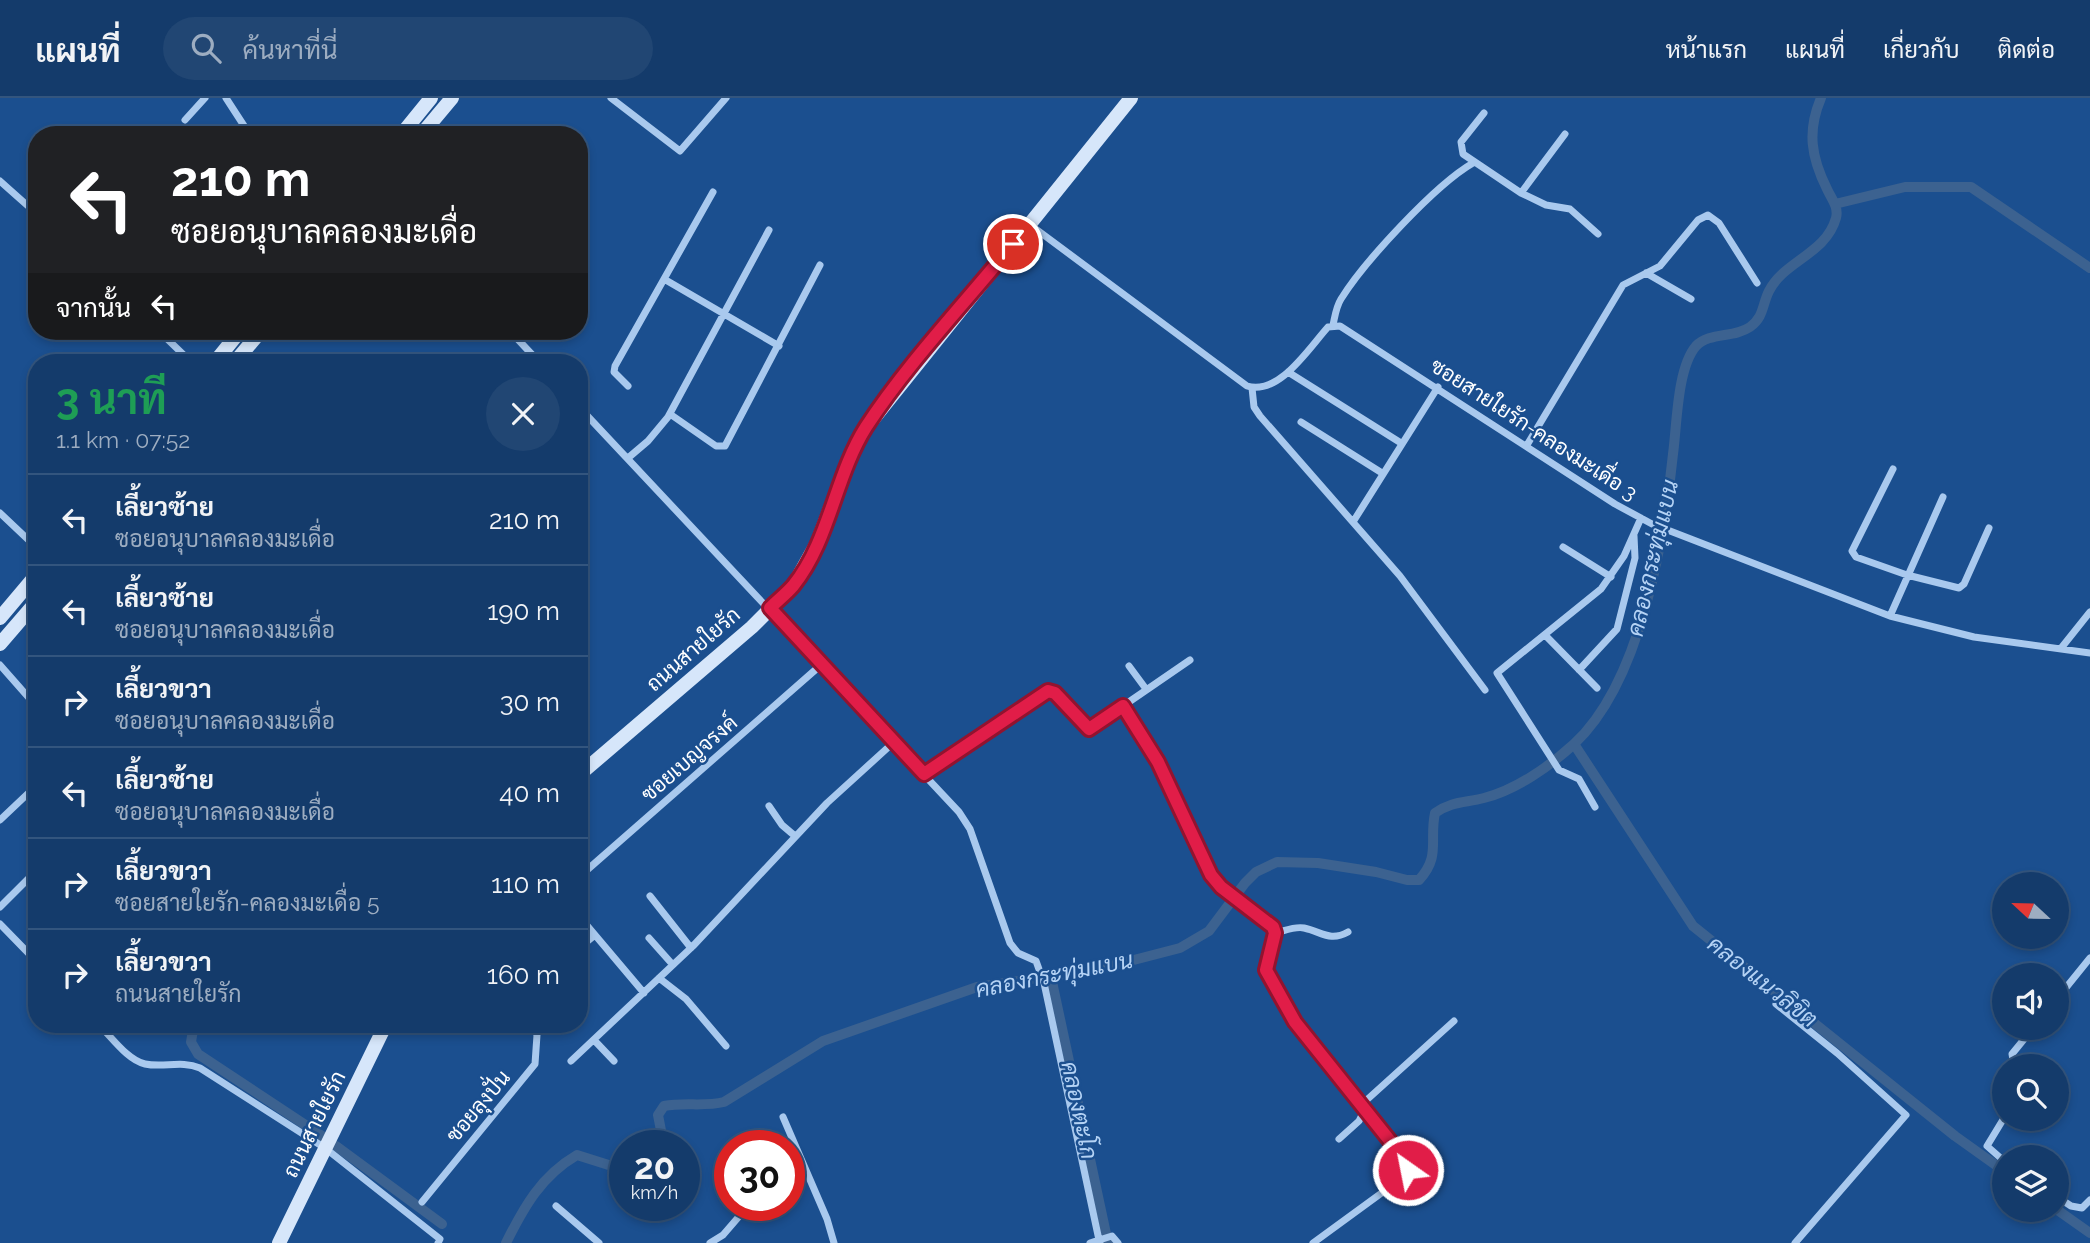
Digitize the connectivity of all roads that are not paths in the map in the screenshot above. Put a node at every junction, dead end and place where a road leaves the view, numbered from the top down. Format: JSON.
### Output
{"nodes":[{"id":1,"x":205,"y":98,"type":"edge"},
{"id":2,"x":226,"y":98,"type":"edge"},
{"id":3,"x":431,"y":98,"type":"edge"},
{"id":4,"x":452,"y":98,"type":"edge"},
{"id":5,"x":611,"y":98,"type":"edge"},
{"id":6,"x":726,"y":98,"type":"edge"},
{"id":7,"x":1132,"y":98,"type":"edge"},
{"id":8,"x":1484,"y":113,"type":"dead end"},
{"id":9,"x":185,"y":120,"type":"dead end"},
{"id":10,"x":244,"y":126,"type":"edge"},
{"id":11,"x":408,"y":126,"type":"edge"},
{"id":12,"x":429,"y":126,"type":"edge"},
{"id":13,"x":1565,"y":134,"type":"dead end"},
{"id":14,"x":1473,"y":163,"type":"junction"},
{"id":15,"x":0,"y":181,"type":"edge"},
{"id":16,"x":713,"y":192,"type":"dead end"},
{"id":17,"x":1521,"y":193,"type":"junction"},
{"id":18,"x":28,"y":206,"type":"edge"},
{"id":19,"x":1028,"y":224,"type":"junction"},
{"id":20,"x":769,"y":230,"type":"dead end"},
{"id":21,"x":1598,"y":234,"type":"dead end"},
{"id":22,"x":820,"y":265,"type":"dead end"},
{"id":23,"x":1646,"y":273,"type":"junction"},
{"id":24,"x":664,"y":279,"type":"junction"},
{"id":25,"x":1757,"y":283,"type":"dead end"},
{"id":26,"x":1691,"y":299,"type":"dead end"},
{"id":27,"x":723,"y":315,"type":"junction"},
{"id":28,"x":1333,"y":325,"type":"junction"},
{"id":29,"x":168,"y":340,"type":"edge"},
{"id":30,"x":233,"y":340,"type":"edge"},
{"id":31,"x":253,"y":340,"type":"edge"},
{"id":32,"x":518,"y":340,"type":"edge"},
{"id":33,"x":779,"y":346,"type":"junction"},
{"id":34,"x":245,"y":350,"type":"junction"},
{"id":35,"x":183,"y":354,"type":"edge"},
{"id":36,"x":221,"y":354,"type":"edge"},
{"id":37,"x":242,"y":354,"type":"edge"},
{"id":38,"x":249,"y":354,"type":"edge"},
{"id":39,"x":532,"y":354,"type":"edge"},
{"id":40,"x":1287,"y":372,"type":"junction"},
{"id":41,"x":628,"y":386,"type":"dead end"},
{"id":42,"x":1438,"y":387,"type":"junction"},
{"id":43,"x":1252,"y":388,"type":"junction"},
{"id":44,"x":670,"y":414,"type":"junction"},
{"id":45,"x":588,"y":416,"type":"edge"},
{"id":46,"x":1301,"y":422,"type":"dead end"},
{"id":47,"x":1401,"y":443,"type":"junction"},
{"id":48,"x":1527,"y":445,"type":"junction"},
{"id":49,"x":628,"y":458,"type":"junction"},
{"id":50,"x":1893,"y":469,"type":"dead end"},
{"id":51,"x":1382,"y":473,"type":"junction"},
{"id":52,"x":1943,"y":497,"type":"dead end"},
{"id":53,"x":0,"y":513,"type":"edge"},
{"id":54,"x":1641,"y":518,"type":"junction"},
{"id":55,"x":1353,"y":522,"type":"junction"},
{"id":56,"x":1989,"y":528,"type":"dead end"},
{"id":57,"x":1634,"y":535,"type":"junction"},
{"id":58,"x":28,"y":539,"type":"edge"},
{"id":59,"x":1563,"y":547,"type":"dead end"},
{"id":60,"x":1907,"y":575,"type":"junction"},
{"id":61,"x":1611,"y":577,"type":"junction"},
{"id":62,"x":28,"y":583,"type":"edge"},
{"id":63,"x":770,"y":608,"type":"junction"},
{"id":64,"x":3,"y":610,"type":"edge"},
{"id":65,"x":28,"y":611,"type":"edge"},
{"id":66,"x":2090,"y":612,"type":"edge"},
{"id":67,"x":1890,"y":617,"type":"junction"},
{"id":68,"x":1546,"y":636,"type":"junction"},
{"id":69,"x":0,"y":644,"type":"edge"},
{"id":70,"x":2062,"y":647,"type":"junction"},
{"id":71,"x":2090,"y":653,"type":"edge"},
{"id":72,"x":1190,"y":660,"type":"dead end"},
{"id":73,"x":822,"y":664,"type":"junction"},
{"id":74,"x":0,"y":665,"type":"edge"},
{"id":75,"x":1129,"y":666,"type":"dead end"},
{"id":76,"x":1579,"y":670,"type":"junction"},
{"id":77,"x":1597,"y":688,"type":"dead end"},
{"id":78,"x":1146,"y":689,"type":"junction"},
{"id":79,"x":1485,"y":690,"type":"dead end"},
{"id":80,"x":28,"y":697,"type":"edge"},
{"id":81,"x":1123,"y":706,"type":"junction"},
{"id":82,"x":894,"y":742,"type":"junction"},
{"id":83,"x":588,"y":767,"type":"edge"},
{"id":84,"x":924,"y":774,"type":"junction"},
{"id":85,"x":28,"y":794,"type":"edge"},
{"id":86,"x":769,"y":806,"type":"dead end"},
{"id":87,"x":1595,"y":807,"type":"dead end"},
{"id":88,"x":0,"y":820,"type":"edge"},
{"id":89,"x":795,"y":836,"type":"junction"},
{"id":90,"x":588,"y":869,"type":"edge"},
{"id":91,"x":28,"y":879,"type":"edge"},
{"id":92,"x":650,"y":896,"type":"dead end"},
{"id":93,"x":0,"y":907,"type":"edge"},
{"id":94,"x":0,"y":924,"type":"edge"},
{"id":95,"x":588,"y":927,"type":"edge"},
{"id":96,"x":1348,"y":932,"type":"dead end"},
{"id":97,"x":1275,"y":933,"type":"junction"},
{"id":98,"x":595,"y":935,"type":"junction"},
{"id":99,"x":649,"y":938,"type":"dead end"},
{"id":100,"x":588,"y":941,"type":"edge"},
{"id":101,"x":691,"y":948,"type":"junction"},
{"id":102,"x":28,"y":951,"type":"edge"},
{"id":103,"x":2090,"y":958,"type":"edge"},
{"id":104,"x":673,"y":965,"type":"junction"},
{"id":105,"x":659,"y":978,"type":"junction"},
{"id":106,"x":2069,"y":984,"type":"edge"},
{"id":107,"x":644,"y":993,"type":"junction"},
{"id":108,"x":1776,"y":1004,"type":"dead end"},
{"id":109,"x":1454,"y":1021,"type":"dead end"},
{"id":110,"x":108,"y":1033,"type":"edge"},
{"id":111,"x":382,"y":1033,"type":"edge"},
{"id":112,"x":536,"y":1033,"type":"edge"},
{"id":113,"x":594,"y":1040,"type":"junction"},
{"id":114,"x":2023,"y":1040,"type":"edge"},
{"id":115,"x":726,"y":1046,"type":"dead end"},
{"id":116,"x":2012,"y":1054,"type":"edge"},
{"id":117,"x":571,"y":1061,"type":"dead end"},
{"id":118,"x":614,"y":1061,"type":"dead end"},
{"id":119,"x":1362,"y":1109,"type":"junction"},
{"id":120,"x":783,"y":1117,"type":"dead end"},
{"id":121,"x":788,"y":1130,"type":"edge"},
{"id":122,"x":1996,"y":1131,"type":"edge"},
{"id":123,"x":1339,"y":1139,"type":"dead end"},
{"id":124,"x":326,"y":1149,"type":"junction"},
{"id":125,"x":1992,"y":1150,"type":"edge"},
{"id":126,"x":805,"y":1172,"type":"edge"},
{"id":127,"x":2090,"y":1200,"type":"edge"},
{"id":128,"x":422,"y":1202,"type":"dead end"},
{"id":129,"x":2069,"y":1205,"type":"edge"},
{"id":130,"x":556,"y":1206,"type":"dead end"},
{"id":131,"x":735,"y":1221,"type":"edge"},
{"id":132,"x":1100,"y":1241,"type":"edge"},
{"id":133,"x":279,"y":1243,"type":"edge"},
{"id":134,"x":438,"y":1243,"type":"edge"},
{"id":135,"x":599,"y":1243,"type":"edge"},
{"id":136,"x":710,"y":1243,"type":"edge"},
{"id":137,"x":834,"y":1243,"type":"edge"},
{"id":138,"x":1090,"y":1243,"type":"edge"},
{"id":139,"x":1118,"y":1243,"type":"edge"},
{"id":140,"x":1313,"y":1243,"type":"edge"},
{"id":141,"x":1795,"y":1243,"type":"edge"}],
"edges":[{"from":1,"to":9,"type":"street"},
{"from":2,"to":10,"type":"street"},
{"from":3,"to":11,"type":"street"},
{"from":4,"to":12,"type":"street"},
{"from":5,"to":6,"type":"street"},
{"from":7,"to":19,"type":"street","name":"ถนนสายใยรัก"},
{"from":8,"to":14,"type":"street"},
{"from":13,"to":17,"type":"street"},
{"from":14,"to":17,"type":"street"},
{"from":14,"to":28,"type":"street"},
{"from":15,"to":18,"type":"street"},
{"from":16,"to":24,"type":"street"},
{"from":17,"to":21,"type":"street"},
{"from":19,"to":43,"type":"street"},
{"from":19,"to":63,"type":"street","name":"ถนนสายใยรัก"},
{"from":20,"to":27,"type":"street"},
{"from":22,"to":33,"type":"street"},
{"from":23,"to":25,"type":"street"},
{"from":23,"to":26,"type":"street"},
{"from":23,"to":48,"type":"street"},
{"from":24,"to":27,"type":"street"},
{"from":24,"to":41,"type":"street"},
{"from":27,"to":33,"type":"street"},
{"from":27,"to":44,"type":"street"},
{"from":28,"to":40,"type":"street"},
{"from":28,"to":42,"type":"street","name":"ซอยสายใยรัก-คลองมะเดื่อ 3"},
{"from":29,"to":35,"type":"street"},
{"from":30,"to":36,"type":"street"},
{"from":31,"to":34,"type":"street"},
{"from":32,"to":39,"type":"street"},
{"from":33,"to":44,"type":"street"},
{"from":34,"to":37,"type":"street"},
{"from":34,"to":38,"type":"street"},
{"from":40,"to":43,"type":"street"},
{"from":40,"to":47,"type":"street"},
{"from":42,"to":47,"type":"street"},
{"from":42,"to":48,"type":"street","name":"ซอยสายใยรัก-คลองมะเดื่อ 3"},
{"from":43,"to":55,"type":"street"},
{"from":44,"to":49,"type":"street"},
{"from":45,"to":49,"type":"street"},
{"from":46,"to":51,"type":"street"},
{"from":47,"to":51,"type":"street"},
{"from":48,"to":54,"type":"street","name":"ซอยสายใยรัก-คลองมะเดื่อ 3"},
{"from":49,"to":63,"type":"street"},
{"from":50,"to":60,"type":"street"},
{"from":51,"to":55,"type":"street"},
{"from":52,"to":60,"type":"street"},
{"from":53,"to":58,"type":"street"},
{"from":54,"to":57,"type":"street"},
{"from":54,"to":67,"type":"street","name":"ซอยสายใยรัก-คลองมะเดื่อ 3"},
{"from":55,"to":79,"type":"street"},
{"from":56,"to":60,"type":"street"},
{"from":57,"to":61,"type":"street"},
{"from":57,"to":76,"type":"street"},
{"from":59,"to":61,"type":"street"},
{"from":60,"to":67,"type":"street"},
{"from":61,"to":68,"type":"street"},
{"from":62,"to":64,"type":"street"},
{"from":63,"to":73,"type":"street"},
{"from":63,"to":83,"type":"street","name":"ถนนสายใยรัก"},
{"from":65,"to":69,"type":"street"},
{"from":66,"to":70,"type":"street"},
{"from":67,"to":70,"type":"street","name":"ซอยสายใยรัก-คลองมะเดื่อ 3"},
{"from":68,"to":76,"type":"street"},
{"from":68,"to":87,"type":"street"},
{"from":70,"to":71,"type":"street","name":"ซอยสายใยรัก-คลองมะเดื่อ 3"},
{"from":72,"to":78,"type":"street"},
{"from":73,"to":82,"type":"street"},
{"from":73,"to":90,"type":"street","name":"ซอยเบญจรงค์"},
{"from":74,"to":80,"type":"street"},
{"from":75,"to":78,"type":"street"},
{"from":76,"to":77,"type":"street"},
{"from":78,"to":81,"type":"street"},
{"from":81,"to":84,"type":"street"},
{"from":81,"to":97,"type":"street"},
{"from":82,"to":84,"type":"street"},
{"from":82,"to":89,"type":"street"},
{"from":84,"to":132,"type":"street"},
{"from":85,"to":88,"type":"street"},
{"from":86,"to":89,"type":"street"},
{"from":89,"to":101,"type":"street"},
{"from":91,"to":93,"type":"street"},
{"from":92,"to":101,"type":"street"},
{"from":94,"to":102,"type":"street"},
{"from":95,"to":98,"type":"street"},
{"from":96,"to":97,"type":"street"},
{"from":97,"to":119,"type":"street"},
{"from":98,"to":100,"type":"street"},
{"from":98,"to":107,"type":"street"},
{"from":99,"to":104,"type":"street"},
{"from":101,"to":104,"type":"street"},
{"from":103,"to":106,"type":"street"},
{"from":104,"to":105,"type":"street"},
{"from":105,"to":107,"type":"street"},
{"from":105,"to":115,"type":"street"},
{"from":107,"to":113,"type":"street"},
{"from":108,"to":141,"type":"street"},
{"from":109,"to":119,"type":"street"},
{"from":110,"to":124,"type":"street"},
{"from":111,"to":124,"type":"street","name":"ถนนสายใยรัก"},
{"from":112,"to":128,"type":"street","name":"ซอยลุงปั่น"},
{"from":113,"to":117,"type":"street"},
{"from":113,"to":118,"type":"street"},
{"from":114,"to":116,"type":"street"},
{"from":119,"to":123,"type":"street"},
{"from":119,"to":140,"type":"street"},
{"from":120,"to":121,"type":"street"},
{"from":122,"to":125,"type":"street"},
{"from":124,"to":133,"type":"street","name":"ถนนสายใยรัก"},
{"from":124,"to":134,"type":"street"},
{"from":126,"to":137,"type":"street"},
{"from":127,"to":129,"type":"street"},
{"from":130,"to":135,"type":"street"},
{"from":131,"to":136,"type":"street"},
{"from":132,"to":138,"type":"street"},
{"from":132,"to":139,"type":"street"}]}
